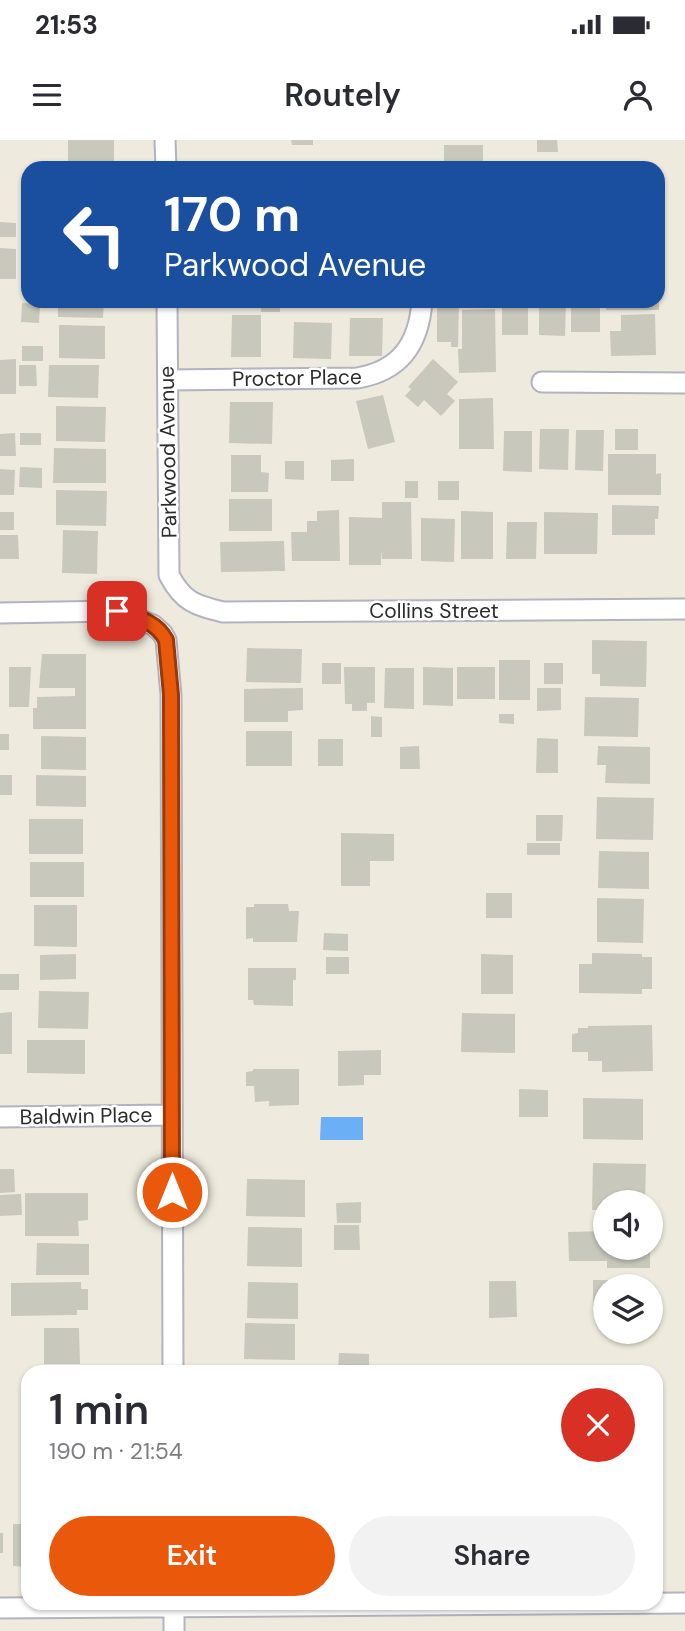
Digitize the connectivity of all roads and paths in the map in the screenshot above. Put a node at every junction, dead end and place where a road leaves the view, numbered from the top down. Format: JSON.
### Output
{"nodes":[{"id":1,"x":165,"y":140,"type":"edge"},
{"id":2,"x":166,"y":161,"type":"edge"},
{"id":3,"x":167,"y":308,"type":"edge"},
{"id":4,"x":421,"y":308,"type":"edge"},
{"id":5,"x":167,"y":380,"type":"junction"},
{"id":6,"x":542,"y":382,"type":"dead end"},
{"id":7,"x":685,"y":383,"type":"edge"},
{"id":8,"x":185,"y":598,"type":"joint"},
{"id":9,"x":685,"y":609,"type":"edge"},
{"id":10,"x":0,"y":613,"type":"edge"},
{"id":11,"x":172,"y":1115,"type":"junction"},
{"id":12,"x":0,"y":1117,"type":"edge"},
{"id":13,"x":173,"y":1365,"type":"edge"},
{"id":14,"x":663,"y":1603,"type":"edge"},
{"id":15,"x":685,"y":1603,"type":"edge"},
{"id":16,"x":0,"y":1608,"type":"edge"},
{"id":17,"x":21,"y":1608,"type":"edge"},
{"id":18,"x":174,"y":1610,"type":"edge"},
{"id":19,"x":174,"y":1631,"type":"edge"}],
"edges":[{"from":1,"to":2,"type":"street"},
{"from":3,"to":5,"type":"street","name":"Parkwood Avenue"},
{"from":4,"to":5,"type":"street","name":"Proctor Place"},
{"from":5,"to":8,"type":"street","name":"Parkwood Avenue"},
{"from":6,"to":7,"type":"street"},
{"from":8,"to":9,"type":"street","name":"Collins Street"},
{"from":10,"to":11,"type":"street"},
{"from":11,"to":12,"type":"street","name":"Baldwin Place"},
{"from":11,"to":13,"type":"street"},
{"from":14,"to":15,"type":"street"},
{"from":16,"to":17,"type":"street"},
{"from":18,"to":19,"type":"street"}]}
